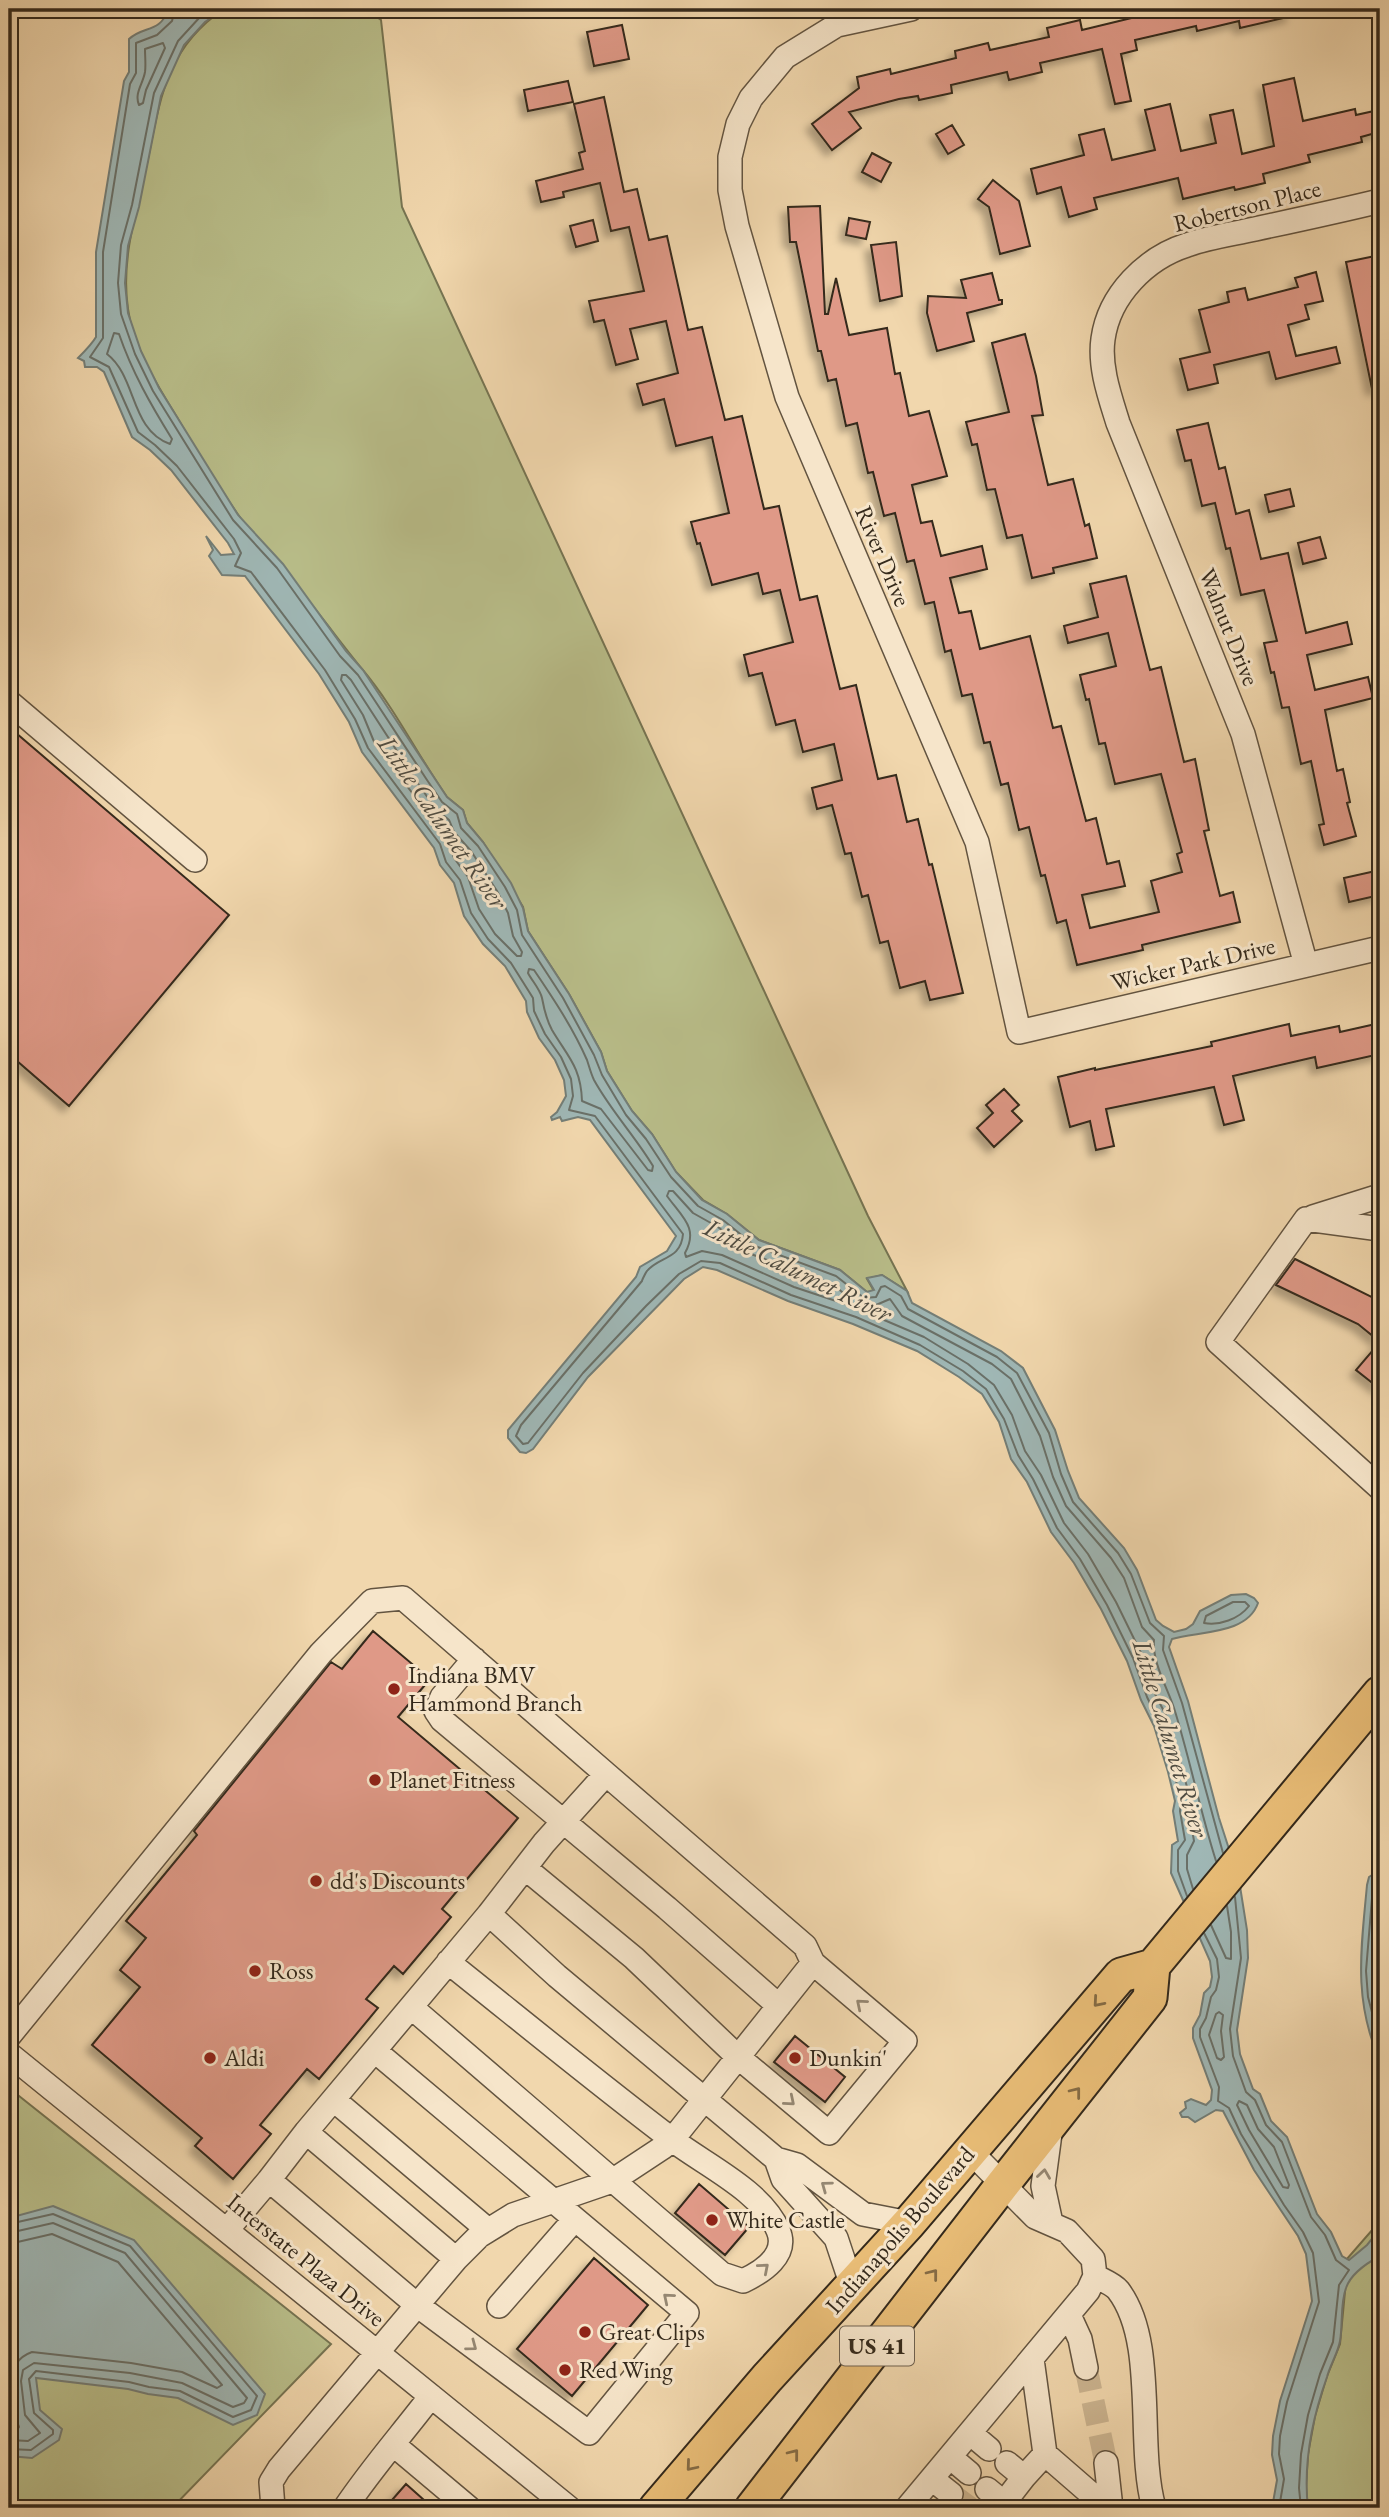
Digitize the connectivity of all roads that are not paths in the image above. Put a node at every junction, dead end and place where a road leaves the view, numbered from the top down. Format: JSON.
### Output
{"nodes":[{"id":1,"x":911,"y":9,"type":"edge"},
{"id":2,"x":1380,"y":201,"type":"edge"},
{"id":3,"x":1110,"y":313,"type":"joint"},
{"id":4,"x":9,"y":702,"type":"edge"},
{"id":5,"x":195,"y":860,"type":"dead end"},
{"id":6,"x":1380,"y":948,"type":"edge"},
{"id":7,"x":1306,"y":965,"type":"junction"},
{"id":8,"x":1019,"y":1032,"type":"joint"},
{"id":9,"x":1380,"y":1196,"type":"edge"},
{"id":10,"x":1306,"y":1219,"type":"junction"},
{"id":11,"x":1380,"y":1229,"type":"edge"},
{"id":12,"x":1380,"y":1488,"type":"edge"},
{"id":13,"x":474,"y":1659,"type":"junction"},
{"id":14,"x":1380,"y":1693,"type":"edge"},
{"id":15,"x":606,"y":1774,"type":"junction"},
{"id":16,"x":562,"y":1822,"type":"junction"},
{"id":17,"x":525,"y":1868,"type":"junction"},
{"id":18,"x":489,"y":1914,"type":"junction"},
{"id":19,"x":448,"y":1962,"type":"junction"},
{"id":20,"x":813,"y":1963,"type":"junction"},
{"id":21,"x":1153,"y":1966,"type":"junction"},
{"id":22,"x":779,"y":2006,"type":"junction"},
{"id":23,"x":411,"y":2007,"type":"junction"},
{"id":24,"x":9,"y":2036,"type":"edge"},
{"id":25,"x":375,"y":2051,"type":"junction"},
{"id":26,"x":9,"y":2054,"type":"edge"},
{"id":27,"x":738,"y":2057,"type":"junction"},
{"id":28,"x":705,"y":2098,"type":"junction"},
{"id":29,"x":334,"y":2099,"type":"junction"},
{"id":30,"x":1051,"y":2124,"type":"junction"},
{"id":31,"x":306,"y":2132,"type":"junction"},
{"id":32,"x":672,"y":2140,"type":"junction"},
{"id":33,"x":970,"y":2151,"type":"junction"},
{"id":34,"x":776,"y":2159,"type":"junction"},
{"id":35,"x":269,"y":2180,"type":"junction"},
{"id":36,"x":612,"y":2181,"type":"junction"},
{"id":37,"x":1003,"y":2184,"type":"junction"},
{"id":38,"x":553,"y":2203,"type":"junction"},
{"id":39,"x":574,"y":2220,"type":"junction"},
{"id":40,"x":909,"y":2223,"type":"junction"},
{"id":41,"x":1051,"y":2223,"type":"junction"},
{"id":42,"x":227,"y":2230,"type":"junction"},
{"id":43,"x":488,"y":2230,"type":"junction"},
{"id":44,"x":456,"y":2259,"type":"junction"},
{"id":45,"x":1095,"y":2276,"type":"junction"},
{"id":46,"x":852,"y":2286,"type":"junction"},
{"id":47,"x":417,"y":2305,"type":"junction"},
{"id":48,"x":499,"y":2306,"type":"dead end"},
{"id":49,"x":1069,"y":2315,"type":"junction"},
{"id":50,"x":378,"y":2353,"type":"junction"},
{"id":51,"x":1032,"y":2359,"type":"junction"},
{"id":52,"x":1086,"y":2368,"type":"tunnel mouth"},
{"id":53,"x":431,"y":2396,"type":"junction"},
{"id":54,"x":970,"y":2433,"type":"junction"},
{"id":55,"x":394,"y":2445,"type":"junction"},
{"id":56,"x":989,"y":2449,"type":"dead end"},
{"id":57,"x":1045,"y":2454,"type":"junction"},
{"id":58,"x":950,"y":2457,"type":"junction"},
{"id":59,"x":1106,"y":2463,"type":"tunnel mouth"},
{"id":60,"x":969,"y":2473,"type":"tunnel mouth"},
{"id":61,"x":932,"y":2479,"type":"junction"},
{"id":62,"x":951,"y":2494,"type":"tunnel mouth"},
{"id":63,"x":997,"y":2500,"type":"edge"},
{"id":64,"x":1105,"y":2504,"type":"edge"},
{"id":65,"x":914,"y":2506,"type":"edge"},
{"id":66,"x":273,"y":2508,"type":"edge"},
{"id":67,"x":345,"y":2508,"type":"edge"},
{"id":68,"x":469,"y":2508,"type":"edge"},
{"id":69,"x":569,"y":2508,"type":"edge"},
{"id":70,"x":656,"y":2508,"type":"edge"},
{"id":71,"x":752,"y":2508,"type":"edge"},
{"id":72,"x":1154,"y":2508,"type":"edge"}],
"edges":[{"from":1,"to":8,"type":"street","name":"River Drive"},
{"from":2,"to":3,"type":"street","name":"Robertson Place"},
{"from":3,"to":7,"type":"street","name":"Walnut Drive"},
{"from":4,"to":5,"type":"street"},
{"from":6,"to":7,"type":"street","name":"Wicker Park Drive"},
{"from":7,"to":8,"type":"street","name":"Wicker Park Drive"},
{"from":9,"to":10,"type":"street"},
{"from":10,"to":11,"type":"street"},
{"from":10,"to":12,"type":"street"},
{"from":13,"to":15,"type":"street"},
{"from":13,"to":16,"type":"street"},
{"from":13,"to":24,"type":"street"},
{"from":14,"to":21,"type":"highway"},
{"from":15,"to":16,"type":"street"},
{"from":15,"to":20,"type":"street"},
{"from":16,"to":17,"type":"street"},
{"from":16,"to":22,"type":"street"},
{"from":17,"to":18,"type":"street"},
{"from":17,"to":27,"type":"street"},
{"from":18,"to":19,"type":"street"},
{"from":18,"to":28,"type":"street"},
{"from":19,"to":23,"type":"street"},
{"from":19,"to":32,"type":"street"},
{"from":20,"to":22,"type":"street"},
{"from":27,"to":20,"type":"street","one_way":true},
{"from":30,"to":21,"type":"highway","name":"Indianapolis Boulevard","number":"US 41","one_way":true},
{"from":21,"to":33,"type":"highway","name":"Indianapolis Boulevard","number":"US 41","one_way":true},
{"from":22,"to":27,"type":"street"},
{"from":23,"to":25,"type":"street"},
{"from":23,"to":36,"type":"street"},
{"from":25,"to":29,"type":"street"},
{"from":25,"to":38,"type":"street"},
{"from":26,"to":42,"type":"street","name":"Interstate Plaza Drive"},
{"from":27,"to":28,"type":"street"},
{"from":28,"to":32,"type":"street"},
{"from":28,"to":34,"type":"street"},
{"from":29,"to":31,"type":"street"},
{"from":29,"to":43,"type":"street"},
{"from":30,"to":37,"type":"highway","name":"Indianapolis Boulevard","number":"US 41"},
{"from":41,"to":30,"type":"street","one_way":true},
{"from":31,"to":35,"type":"street"},
{"from":31,"to":44,"type":"street"},
{"from":32,"to":36,"type":"street"},
{"from":36,"to":32,"type":"street","one_way":true},
{"from":33,"to":37,"type":"street"},
{"from":33,"to":40,"type":"highway","name":"Indianapolis Boulevard","number":"US 41"},
{"from":40,"to":34,"type":"street","one_way":true},
{"from":34,"to":46,"type":"street"},
{"from":35,"to":42,"type":"street"},
{"from":35,"to":47,"type":"street"},
{"from":36,"to":38,"type":"street"},
{"from":37,"to":41,"type":"street"},
{"from":71,"to":37,"type":"highway","name":"Indianapolis Boulevard","number":"US 41","one_way":true},
{"from":38,"to":39,"type":"street"},
{"from":38,"to":43,"type":"street"},
{"from":47,"to":39,"type":"street","one_way":true},
{"from":39,"to":48,"type":"street"},
{"from":40,"to":46,"type":"highway","name":"Indianapolis Boulevard","number":"US 41"},
{"from":41,"to":45,"type":"street"},
{"from":42,"to":50,"type":"street","name":"Interstate Plaza Drive"},
{"from":43,"to":44,"type":"street"},
{"from":44,"to":47,"type":"street"},
{"from":45,"to":49,"type":"street"},
{"from":45,"to":72,"type":"street"},
{"from":46,"to":70,"type":"highway","name":"Indianapolis Boulevard","number":"US 41","one_way":true},
{"from":47,"to":50,"type":"street"},
{"from":49,"to":51,"type":"street"},
{"from":49,"to":52,"type":"street"},
{"from":50,"to":53,"type":"street","name":"Interstate Plaza Drive"},
{"from":50,"to":66,"type":"street"},
{"from":51,"to":54,"type":"street"},
{"from":51,"to":57,"type":"street"},
{"from":53,"to":55,"type":"street"},
{"from":53,"to":69,"type":"street","name":"Interstate Plaza Drive"},
{"from":54,"to":56,"type":"street"},
{"from":54,"to":58,"type":"street"},
{"from":55,"to":67,"type":"street"},
{"from":55,"to":68,"type":"street"},
{"from":57,"to":63,"type":"street"},
{"from":57,"to":64,"type":"street"},
{"from":58,"to":60,"type":"street"},
{"from":58,"to":61,"type":"street"},
{"from":59,"to":64,"type":"street"},
{"from":61,"to":62,"type":"street"},
{"from":61,"to":65,"type":"street"}]}
